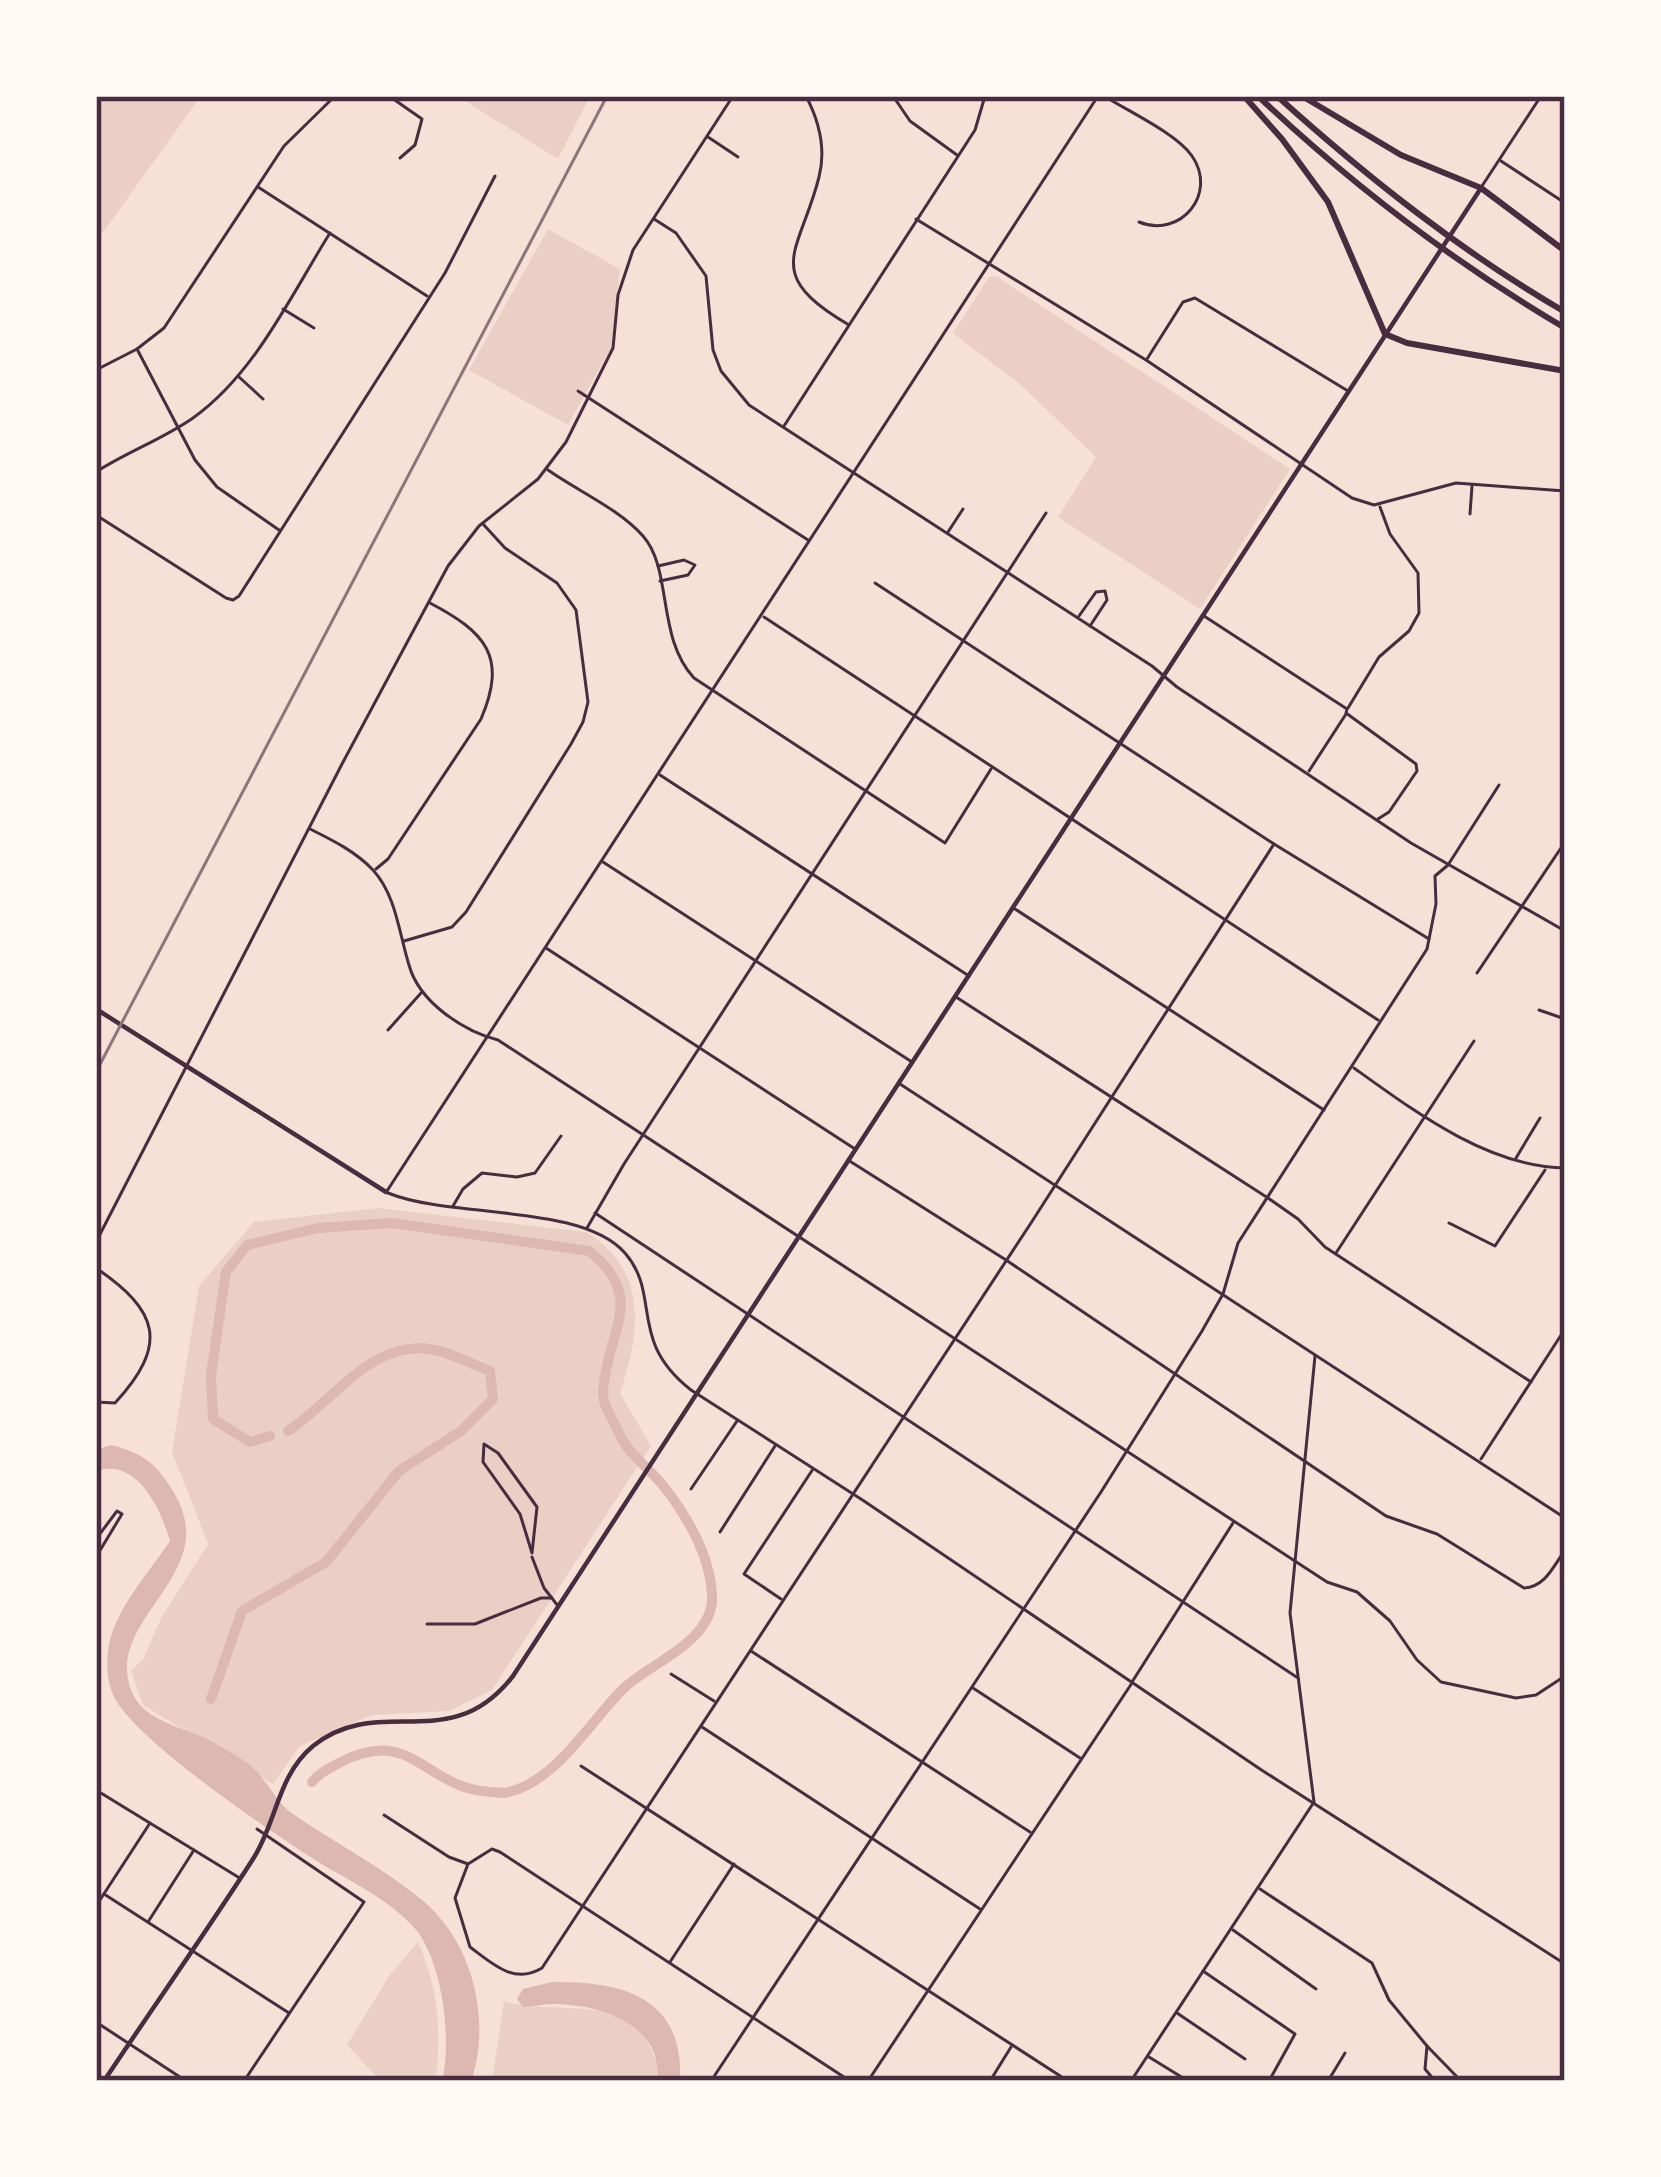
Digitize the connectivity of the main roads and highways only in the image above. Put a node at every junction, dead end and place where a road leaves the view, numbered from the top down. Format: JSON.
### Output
{"nodes":[{"id":1,"x":1244,"y":96,"type":"edge"},
{"id":2,"x":1258,"y":96,"type":"edge"},
{"id":3,"x":1276,"y":96,"type":"edge"},
{"id":4,"x":1302,"y":96,"type":"edge"},
{"id":5,"x":1480,"y":188,"type":"junction"},
{"id":6,"x":1565,"y":251,"type":"edge"},
{"id":7,"x":1565,"y":312,"type":"edge"},
{"id":8,"x":1565,"y":328,"type":"edge"},
{"id":9,"x":1385,"y":334,"type":"junction"},
{"id":10,"x":1565,"y":370,"type":"edge"},
{"id":11,"x":96,"y":1010,"type":"edge"},
{"id":12,"x":386,"y":1192,"type":"road end"},
{"id":13,"x":104,"y":2081,"type":"edge"}],
"edges":[{"from":1,"to":9,"type":"highway"},
{"from":2,"to":8,"type":"highway"},
{"from":3,"to":7,"type":"highway"},
{"from":4,"to":5,"type":"highway"},
{"from":5,"to":6,"type":"highway"},
{"from":5,"to":9,"type":"main road"},
{"from":9,"to":10,"type":"highway"},
{"from":9,"to":13,"type":"main road"},
{"from":11,"to":12,"type":"main road"}]}
